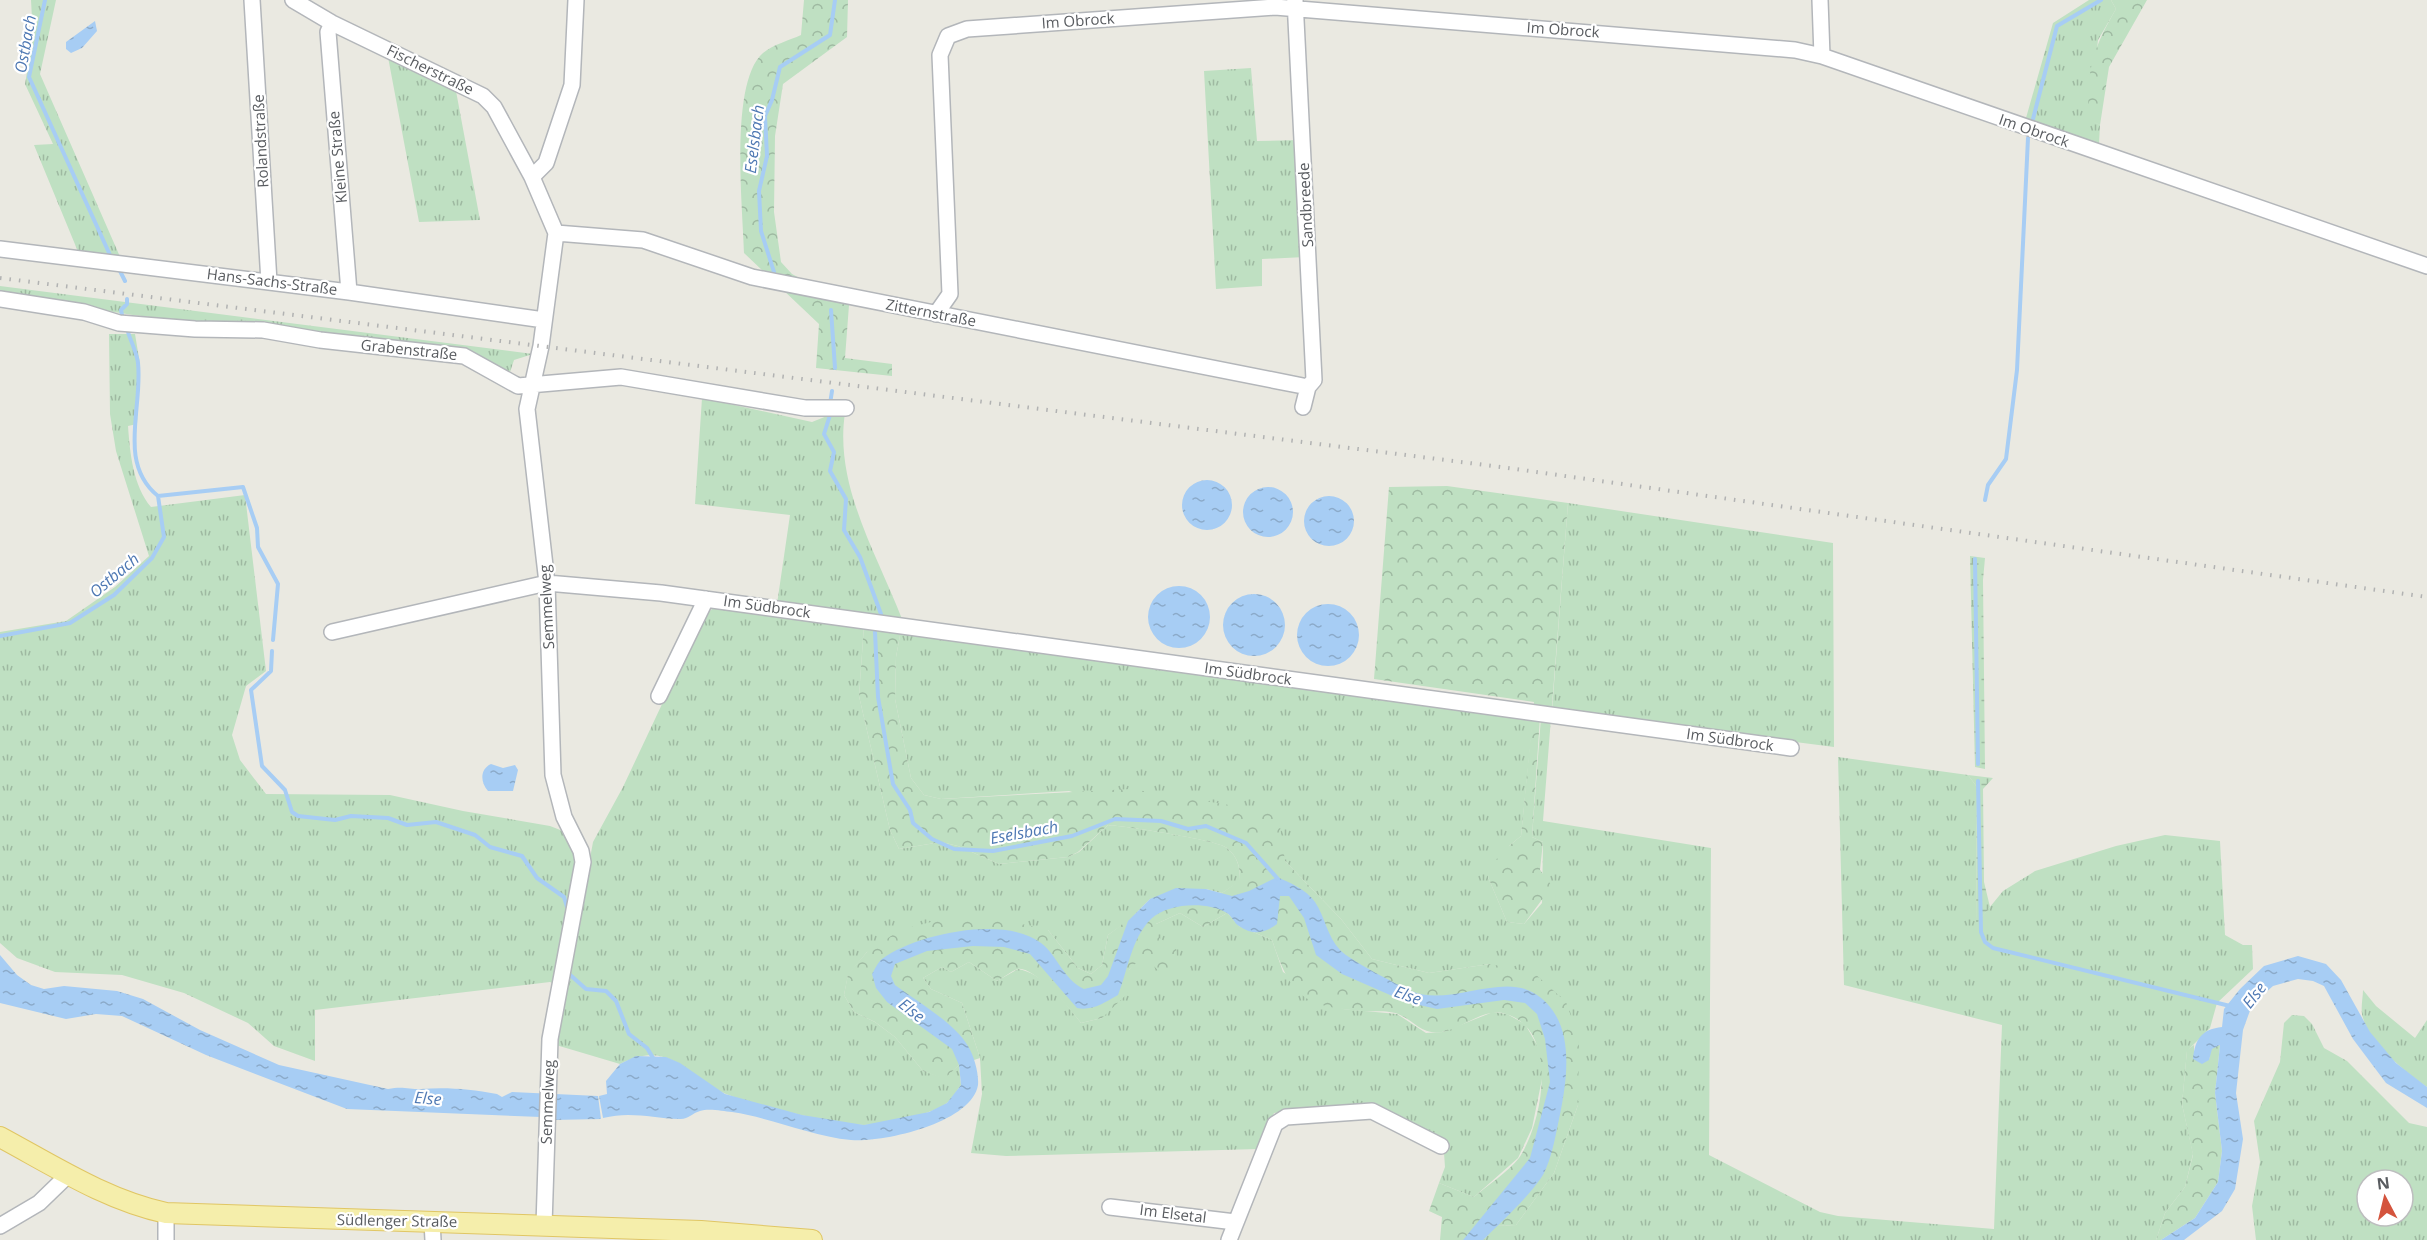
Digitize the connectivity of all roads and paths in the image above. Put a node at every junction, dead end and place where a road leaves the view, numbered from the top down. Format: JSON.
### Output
{"nodes":[{"id":1,"x":252,"y":0,"type":"edge"},
{"id":2,"x":293,"y":0,"type":"edge"},
{"id":3,"x":576,"y":0,"type":"edge"},
{"id":4,"x":1820,"y":0,"type":"edge"},
{"id":5,"x":1296,"y":5,"type":"edge"},
{"id":6,"x":332,"y":22,"type":"junction"},
{"id":7,"x":1822,"y":56,"type":"junction"},
{"id":8,"x":531,"y":177,"type":"junction"},
{"id":9,"x":556,"y":233,"type":"junction"},
{"id":10,"x":0,"y":249,"type":"edge"},
{"id":11,"x":2427,"y":266,"type":"edge"},
{"id":12,"x":269,"y":282,"type":"junction"},
{"id":13,"x":349,"y":292,"type":"junction"},
{"id":14,"x":0,"y":299,"type":"edge"},
{"id":15,"x":936,"y":314,"type":"junction"},
{"id":16,"x":544,"y":320,"type":"junction"},
{"id":17,"x":532,"y":386,"type":"junction"},
{"id":18,"x":1308,"y":387,"type":"junction"},
{"id":19,"x":1303,"y":407,"type":"dead end"},
{"id":20,"x":846,"y":408,"type":"dead end"},
{"id":21,"x":547,"y":583,"type":"junction"},
{"id":22,"x":706,"y":599,"type":"junction"},
{"id":23,"x":332,"y":632,"type":"dead end"},
{"id":24,"x":659,"y":696,"type":"dead end"},
{"id":25,"x":1791,"y":748,"type":"dead end"},
{"id":26,"x":0,"y":1137,"type":"edge"},
{"id":27,"x":1442,"y":1146,"type":"dead end"},
{"id":28,"x":69,"y":1174,"type":"junction"},
{"id":29,"x":1110,"y":1207,"type":"dead end"},
{"id":30,"x":166,"y":1213,"type":"junction"},
{"id":31,"x":1235,"y":1222,"type":"junction"},
{"id":32,"x":544,"y":1225,"type":"junction"},
{"id":33,"x":0,"y":1226,"type":"edge"},
{"id":34,"x":433,"y":1231,"type":"edge"},
{"id":35,"x":166,"y":1240,"type":"edge"},
{"id":36,"x":812,"y":1240,"type":"edge"},
{"id":37,"x":1229,"y":1240,"type":"edge"}],
"edges":[{"from":1,"to":12,"type":"street","name":"Rolandstraße"},
{"from":2,"to":6,"type":"street","name":"Fischerstraße"},
{"from":3,"to":8,"type":"street"},
{"from":4,"to":7,"type":"street"},
{"from":5,"to":7,"type":"street","name":"Im Obrock"},
{"from":5,"to":15,"type":"street","name":"Im Obrock"},
{"from":5,"to":18,"type":"street","name":"Sandbreede"},
{"from":6,"to":8,"type":"street","name":"Fischerstraße"},
{"from":6,"to":13,"type":"street","name":"Kleine Straße"},
{"from":7,"to":11,"type":"street","name":"Im Obrock"},
{"from":8,"to":9,"type":"street"},
{"from":9,"to":15,"type":"street","name":"Zitternstraße"},
{"from":9,"to":16,"type":"street","name":"Semmelweg"},
{"from":10,"to":12,"type":"street","name":"Hans-Sachs-Straße"},
{"from":12,"to":13,"type":"street","name":"Hans-Sachs-Straße"},
{"from":13,"to":16,"type":"street","name":"Hans-Sachs-Straße"},
{"from":14,"to":17,"type":"street","name":"Grabenstraße"},
{"from":15,"to":18,"type":"street","name":"Zitternstraße"},
{"from":16,"to":17,"type":"street","name":"Semmelweg"},
{"from":17,"to":20,"type":"street","name":"Grabenstraße"},
{"from":17,"to":21,"type":"street","name":"Semmelweg"},
{"from":18,"to":19,"type":"street","name":"Sandbreede"},
{"from":21,"to":22,"type":"street","name":"Im Südbrock"},
{"from":21,"to":23,"type":"street","name":"Im Südbrock"},
{"from":21,"to":32,"type":"street","name":"Semmelweg"},
{"from":22,"to":24,"type":"street","name":"Im Südbrock"},
{"from":22,"to":25,"type":"street","name":"Im Südbrock"},
{"from":26,"to":28,"type":"main road","name":"Südlenger Straße"},
{"from":27,"to":31,"type":"street"},
{"from":28,"to":30,"type":"main road","name":"Südlenger Straße"},
{"from":28,"to":33,"type":"street"},
{"from":29,"to":31,"type":"street","name":"Im Elsetal"},
{"from":30,"to":34,"type":"main road","name":"Südlenger Straße"},
{"from":30,"to":35,"type":"street"},
{"from":31,"to":37,"type":"street"},
{"from":32,"to":34,"type":"main road","name":"Südlenger Straße"},
{"from":32,"to":36,"type":"main road","name":"Südlenger Straße"}]}
